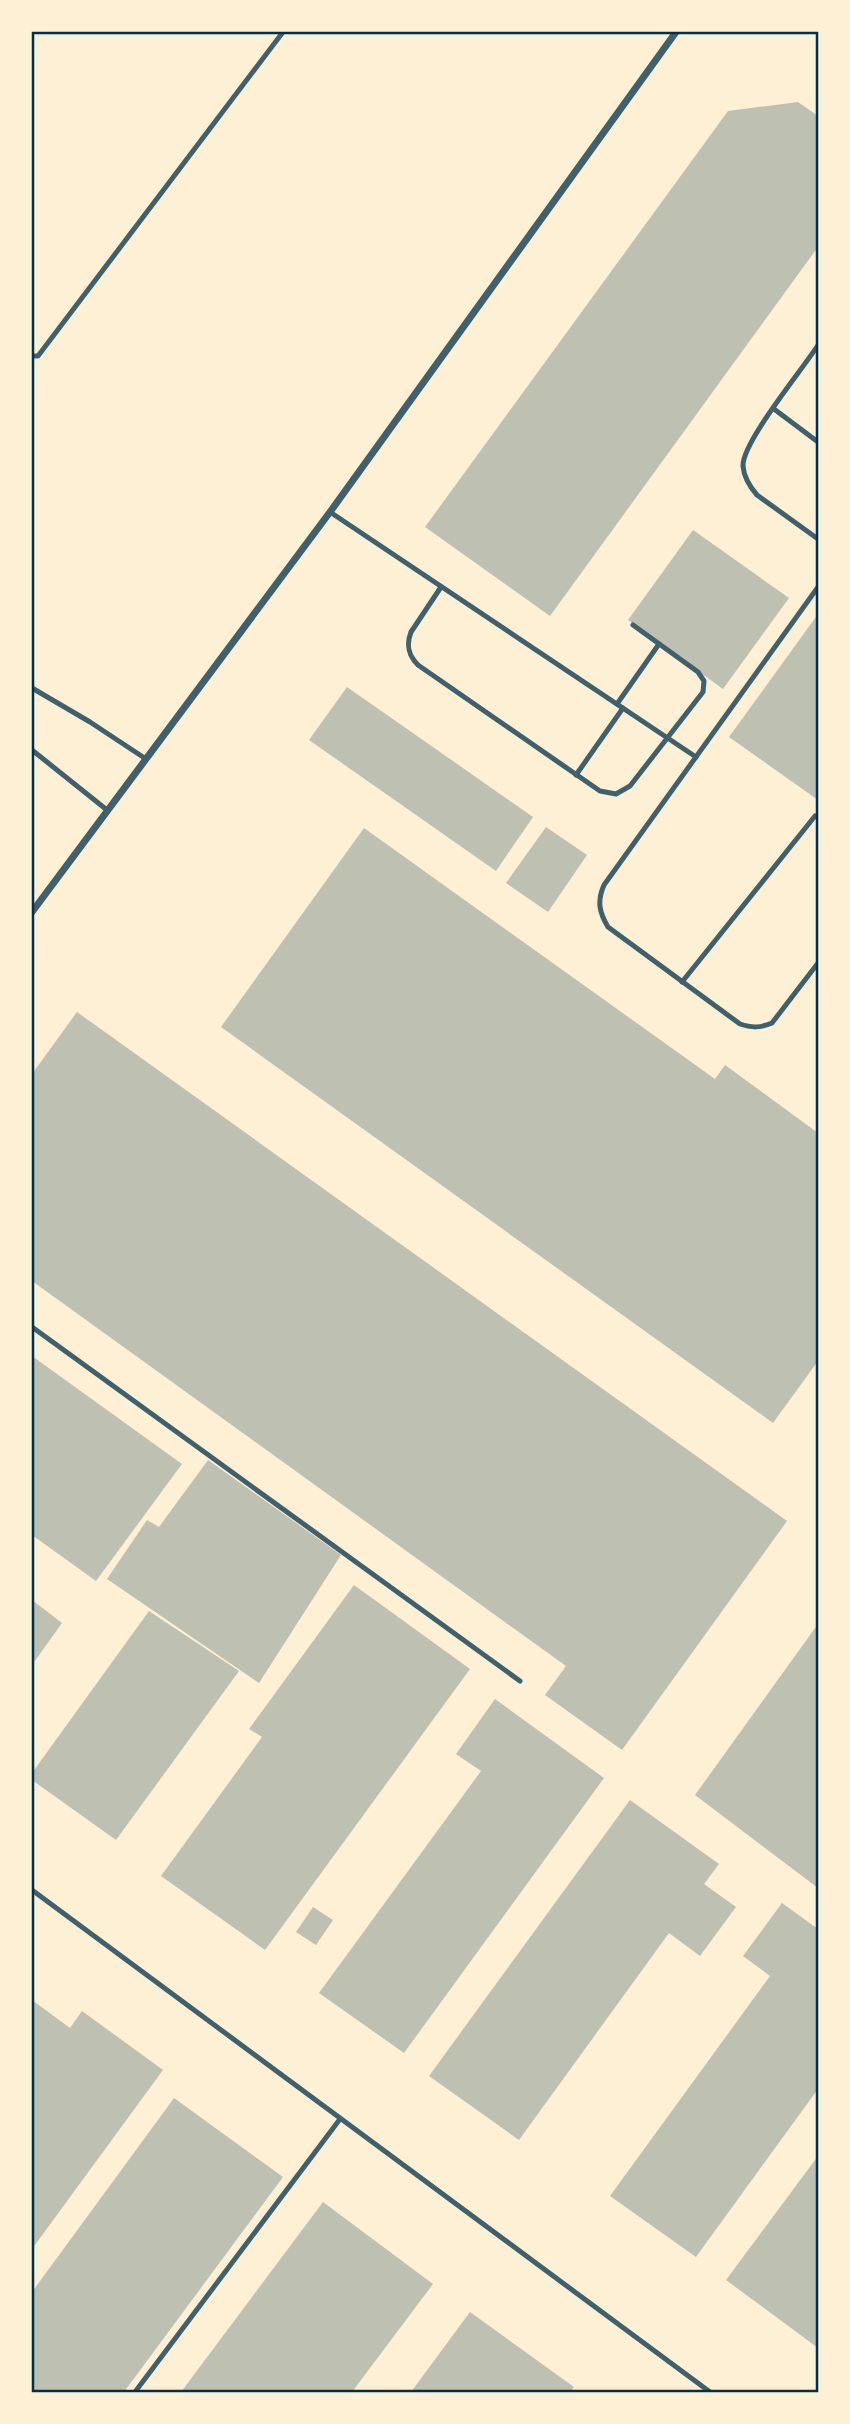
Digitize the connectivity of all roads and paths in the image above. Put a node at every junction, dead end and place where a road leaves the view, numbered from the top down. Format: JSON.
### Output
{"nodes":[{"id":1,"x":283,"y":32,"type":"edge"},
{"id":2,"x":677,"y":32,"type":"edge"},
{"id":3,"x":818,"y":345,"type":"edge"},
{"id":4,"x":812,"y":355,"type":"junction"},
{"id":5,"x":32,"y":356,"type":"edge"},
{"id":6,"x":818,"y":360,"type":"edge"},
{"id":7,"x":774,"y":409,"type":"junction"},
{"id":8,"x":818,"y":442,"type":"edge"},
{"id":9,"x":330,"y":512,"type":"junction"},
{"id":10,"x":818,"y":538,"type":"edge"},
{"id":11,"x":441,"y":587,"type":"junction"},
{"id":12,"x":818,"y":587,"type":"edge"},
{"id":13,"x":633,"y":625,"type":"dead end"},
{"id":14,"x":659,"y":644,"type":"junction"},
{"id":15,"x":32,"y":688,"type":"edge"},
{"id":16,"x":620,"y":706,"type":"junction"},
{"id":17,"x":668,"y":738,"type":"junction"},
{"id":18,"x":32,"y":750,"type":"edge"},
{"id":19,"x":696,"y":757,"type":"junction"},
{"id":20,"x":146,"y":759,"type":"junction"},
{"id":21,"x":576,"y":775,"type":"junction"},
{"id":22,"x":107,"y":810,"type":"junction"},
{"id":23,"x":815,"y":816,"type":"dead end"},
{"id":24,"x":32,"y":912,"type":"edge"},
{"id":25,"x":818,"y":963,"type":"edge"},
{"id":26,"x":682,"y":982,"type":"junction"},
{"id":27,"x":32,"y":1327,"type":"edge"},
{"id":28,"x":520,"y":1681,"type":"dead end"},
{"id":29,"x":32,"y":1890,"type":"edge"},
{"id":30,"x":340,"y":2119,"type":"junction"},
{"id":31,"x":135,"y":2392,"type":"edge"},
{"id":32,"x":710,"y":2392,"type":"edge"}],
"edges":[{"from":1,"to":5,"type":"lane"},
{"from":2,"to":9,"type":"street"},
{"from":3,"to":4,"type":"lane"},
{"from":4,"to":6,"type":"lane"},
{"from":4,"to":7,"type":"lane"},
{"from":7,"to":8,"type":"lane"},
{"from":7,"to":10,"type":"lane"},
{"from":9,"to":11,"type":"lane"},
{"from":9,"to":20,"type":"street"},
{"from":11,"to":16,"type":"lane"},
{"from":11,"to":21,"type":"lane"},
{"from":12,"to":19,"type":"lane"},
{"from":13,"to":14,"type":"lane"},
{"from":14,"to":16,"type":"lane"},
{"from":14,"to":17,"type":"lane"},
{"from":15,"to":20,"type":"lane"},
{"from":16,"to":17,"type":"lane"},
{"from":16,"to":21,"type":"lane"},
{"from":17,"to":19,"type":"lane"},
{"from":17,"to":21,"type":"lane"},
{"from":18,"to":22,"type":"lane"},
{"from":19,"to":26,"type":"lane"},
{"from":20,"to":22,"type":"street"},
{"from":22,"to":24,"type":"street"},
{"from":23,"to":26,"type":"lane"},
{"from":25,"to":26,"type":"lane"},
{"from":27,"to":28,"type":"lane"},
{"from":29,"to":30,"type":"lane"},
{"from":30,"to":31,"type":"lane"},
{"from":30,"to":32,"type":"lane"}]}
